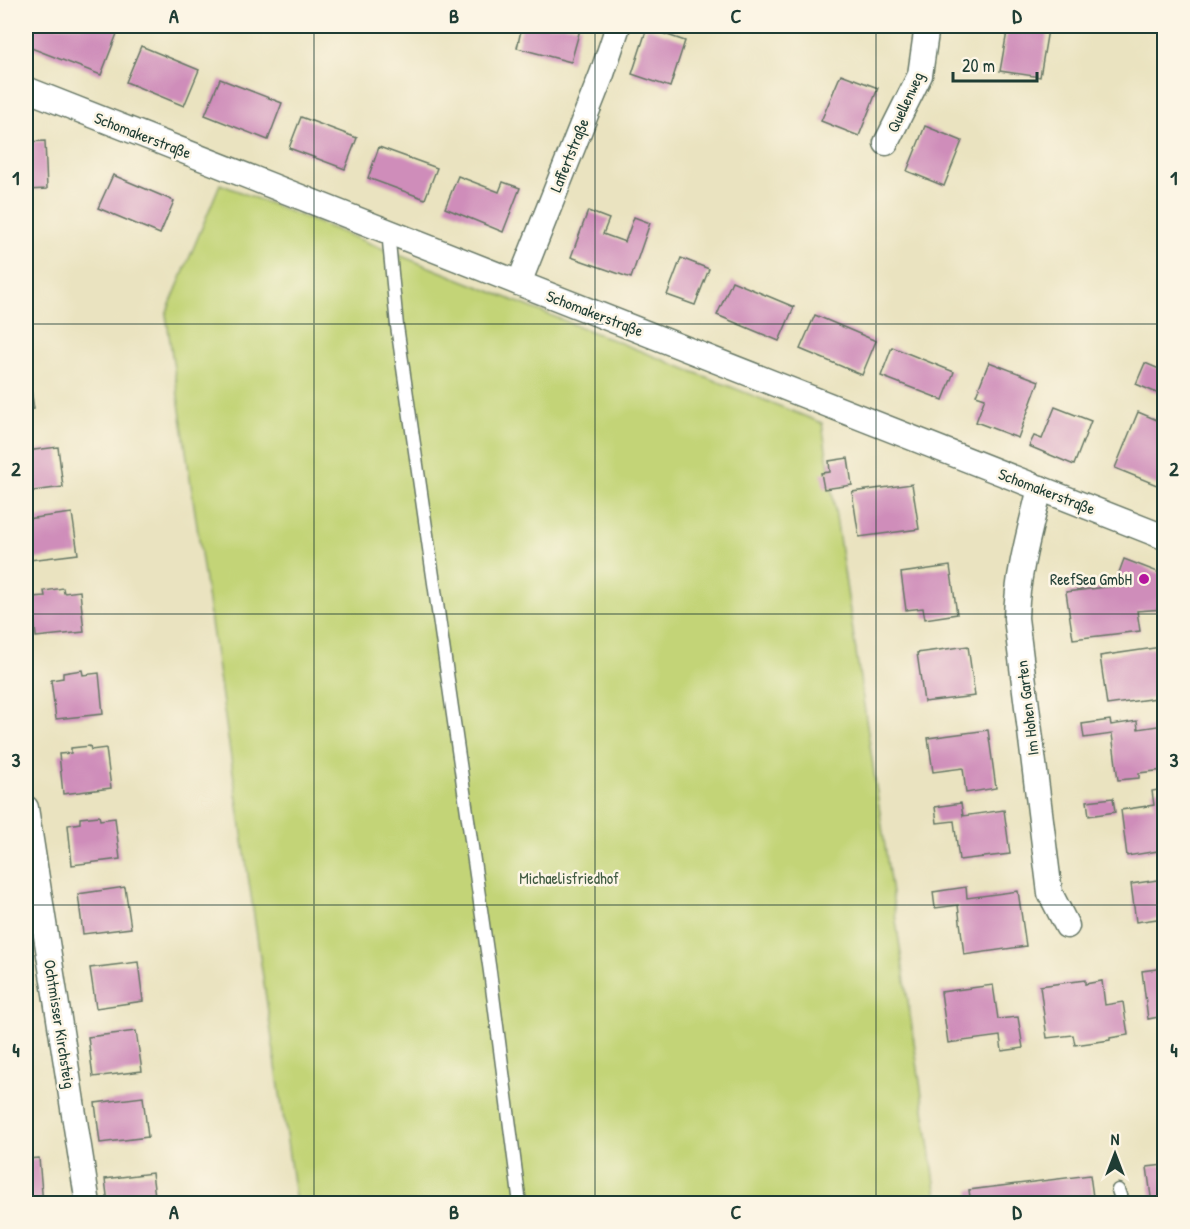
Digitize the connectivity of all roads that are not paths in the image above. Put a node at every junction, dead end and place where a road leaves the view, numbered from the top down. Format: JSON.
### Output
{"nodes":[{"id":1,"x":618,"y":26,"type":"edge"},
{"id":2,"x":927,"y":26,"type":"edge"},
{"id":3,"x":26,"y":89,"type":"edge"},
{"id":4,"x":886,"y":143,"type":"dead end"},
{"id":5,"x":388,"y":231,"type":"junction"},
{"id":6,"x":519,"y":283,"type":"junction"},
{"id":7,"x":1040,"y":488,"type":"junction"},
{"id":8,"x":1164,"y":537,"type":"edge"},
{"id":9,"x":26,"y":808,"type":"edge"},
{"id":10,"x":1067,"y":926,"type":"dead end"},
{"id":11,"x":1118,"y":1190,"type":"dead end"},
{"id":12,"x":88,"y":1203,"type":"edge"},
{"id":13,"x":520,"y":1203,"type":"edge"},
{"id":14,"x":1123,"y":1203,"type":"edge"}],
"edges":[{"from":1,"to":6,"type":"street","name":"Laffertstraße"},
{"from":2,"to":4,"type":"street","name":"Quellenweg"},
{"from":3,"to":5,"type":"street","name":"Schomakerstraße"},
{"from":5,"to":6,"type":"street","name":"Schomakerstraße"},
{"from":5,"to":13,"type":"lane"},
{"from":6,"to":7,"type":"street","name":"Schomakerstraße"},
{"from":7,"to":8,"type":"street","name":"Schomakerstraße"},
{"from":7,"to":10,"type":"street","name":"Im Hohen Garten"},
{"from":9,"to":12,"type":"street","name":"Ochtmisser Kirchsteig"},
{"from":11,"to":14,"type":"lane"}]}
